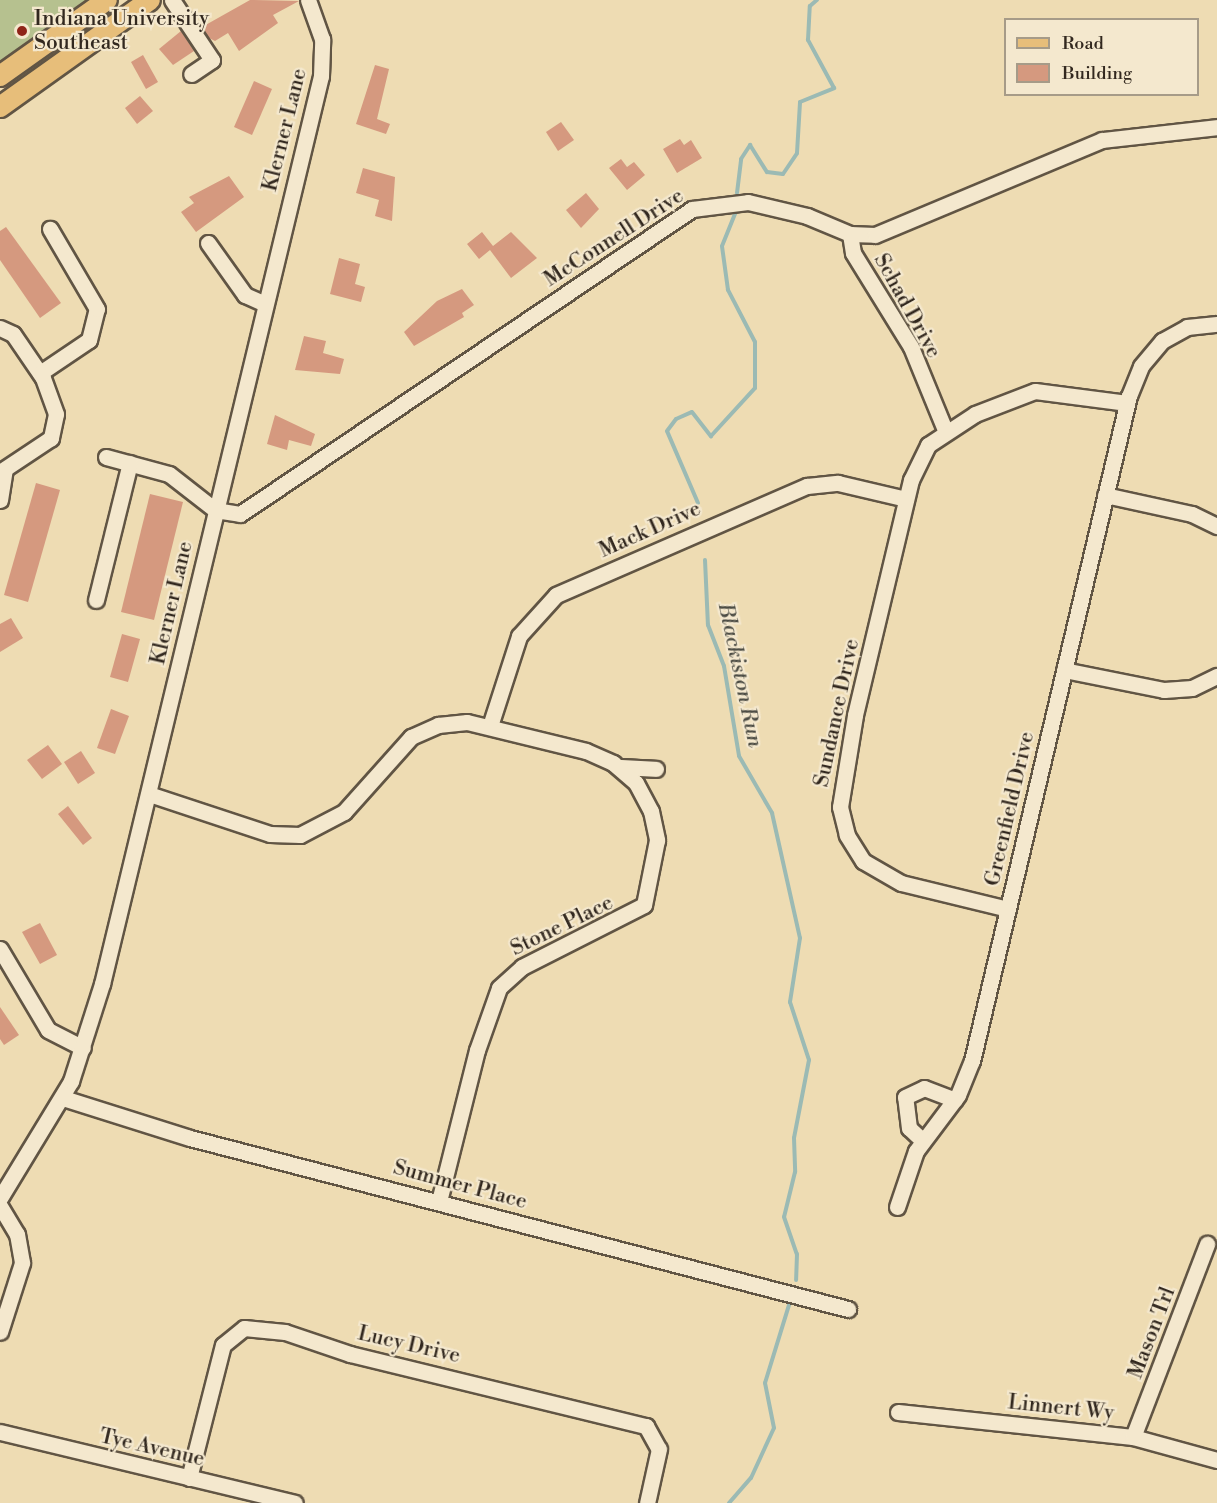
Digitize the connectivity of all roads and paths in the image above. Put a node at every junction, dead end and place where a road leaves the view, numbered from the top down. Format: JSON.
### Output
{"nodes":[{"id":1,"x":107,"y":0,"type":"edge"},
{"id":2,"x":150,"y":0,"type":"edge"},
{"id":3,"x":172,"y":0,"type":"edge"},
{"id":4,"x":308,"y":0,"type":"edge"},
{"id":5,"x":191,"y":74,"type":"dead end"},
{"id":6,"x":0,"y":76,"type":"edge"},
{"id":7,"x":0,"y":107,"type":"edge"},
{"id":8,"x":1217,"y":127,"type":"edge"},
{"id":9,"x":50,"y":229,"type":"dead end"},
{"id":10,"x":849,"y":234,"type":"junction"},
{"id":11,"x":208,"y":243,"type":"dead end"},
{"id":12,"x":263,"y":303,"type":"junction"},
{"id":13,"x":1217,"y":324,"type":"edge"},
{"id":14,"x":0,"y":328,"type":"edge"},
{"id":15,"x":40,"y":373,"type":"junction"},
{"id":16,"x":1127,"y":403,"type":"junction"},
{"id":17,"x":945,"y":430,"type":"junction"},
{"id":18,"x":106,"y":457,"type":"dead end"},
{"id":19,"x":130,"y":463,"type":"junction"},
{"id":20,"x":2,"y":470,"type":"edge"},
{"id":21,"x":1105,"y":495,"type":"junction"},
{"id":22,"x":906,"y":499,"type":"junction"},
{"id":23,"x":0,"y":500,"type":"edge"},
{"id":24,"x":215,"y":510,"type":"junction"},
{"id":25,"x":1217,"y":526,"type":"edge"},
{"id":26,"x":96,"y":600,"type":"dead end"},
{"id":27,"x":1064,"y":670,"type":"junction"},
{"id":28,"x":1217,"y":676,"type":"edge"},
{"id":29,"x":490,"y":726,"type":"junction"},
{"id":30,"x":619,"y":767,"type":"junction"},
{"id":31,"x":656,"y":769,"type":"dead end"},
{"id":32,"x":149,"y":794,"type":"junction"},
{"id":33,"x":1008,"y":909,"type":"junction"},
{"id":34,"x":0,"y":949,"type":"edge"},
{"id":35,"x":83,"y":1048,"type":"junction"},
{"id":36,"x":63,"y":1098,"type":"junction"},
{"id":37,"x":955,"y":1100,"type":"junction"},
{"id":38,"x":923,"y":1141,"type":"junction"},
{"id":39,"x":0,"y":1198,"type":"edge"},
{"id":40,"x":439,"y":1201,"type":"junction"},
{"id":41,"x":0,"y":1206,"type":"edge"},
{"id":42,"x":897,"y":1208,"type":"dead end"},
{"id":43,"x":1207,"y":1244,"type":"dead end"},
{"id":44,"x":848,"y":1309,"type":"dead end"},
{"id":45,"x":0,"y":1332,"type":"edge"},
{"id":46,"x":898,"y":1412,"type":"dead end"},
{"id":47,"x":0,"y":1432,"type":"edge"},
{"id":48,"x":1133,"y":1437,"type":"junction"},
{"id":49,"x":1217,"y":1460,"type":"edge"},
{"id":50,"x":189,"y":1478,"type":"junction"},
{"id":51,"x":295,"y":1503,"type":"edge"},
{"id":52,"x":647,"y":1503,"type":"edge"}],
"edges":[{"from":1,"to":6,"type":"main road"},
{"from":2,"to":7,"type":"main road"},
{"from":3,"to":5,"type":"street"},
{"from":4,"to":12,"type":"street","name":"Klerner Lane"},
{"from":8,"to":10,"type":"street","name":"McConnell Drive"},
{"from":9,"to":15,"type":"street"},
{"from":10,"to":17,"type":"street","name":"Schad Drive"},
{"from":10,"to":24,"type":"street","name":"McConnell Drive"},
{"from":11,"to":12,"type":"street"},
{"from":12,"to":24,"type":"street","name":"Klerner Lane"},
{"from":13,"to":16,"type":"street","name":"Greenfield Drive"},
{"from":14,"to":15,"type":"street"},
{"from":15,"to":20,"type":"street"},
{"from":16,"to":17,"type":"street"},
{"from":16,"to":21,"type":"street","name":"Greenfield Drive"},
{"from":17,"to":22,"type":"street","name":"Sundance Drive"},
{"from":18,"to":19,"type":"street"},
{"from":19,"to":24,"type":"street"},
{"from":19,"to":26,"type":"street"},
{"from":20,"to":23,"type":"street"},
{"from":21,"to":25,"type":"street"},
{"from":21,"to":27,"type":"street","name":"Greenfield Drive"},
{"from":22,"to":29,"type":"street","name":"Mack Drive"},
{"from":22,"to":33,"type":"street","name":"Sundance Drive"},
{"from":24,"to":32,"type":"street","name":"Klerner Lane"},
{"from":27,"to":28,"type":"street"},
{"from":27,"to":33,"type":"street","name":"Greenfield Drive"},
{"from":29,"to":30,"type":"street","name":"Stone Place"},
{"from":29,"to":32,"type":"street","name":"Stone Place"},
{"from":30,"to":31,"type":"street","name":"Stone Place"},
{"from":30,"to":40,"type":"street","name":"Stone Place"},
{"from":32,"to":35,"type":"street","name":"Klerner Lane"},
{"from":33,"to":37,"type":"street","name":"Greenfield Drive"},
{"from":34,"to":35,"type":"street"},
{"from":35,"to":36,"type":"street","name":"Klerner Lane"},
{"from":36,"to":39,"type":"street","name":"Klerner Lane"},
{"from":36,"to":40,"type":"street","name":"Summer Place"},
{"from":37,"to":38,"type":"street","name":"Greenfield Drive"},
{"from":37,"to":38,"type":"street"},
{"from":38,"to":42,"type":"street","name":"Greenfield Drive"},
{"from":40,"to":44,"type":"street","name":"Summer Place"},
{"from":41,"to":45,"type":"street"},
{"from":43,"to":48,"type":"street","name":"Mason Trl"},
{"from":46,"to":48,"type":"street","name":"Linnert Wy"},
{"from":47,"to":50,"type":"street","name":"Tye Avenue"},
{"from":48,"to":49,"type":"street","name":"Linnert Wy"},
{"from":50,"to":51,"type":"street","name":"Tye Avenue"},
{"from":50,"to":52,"type":"street","name":"Lucy Drive"}]}
